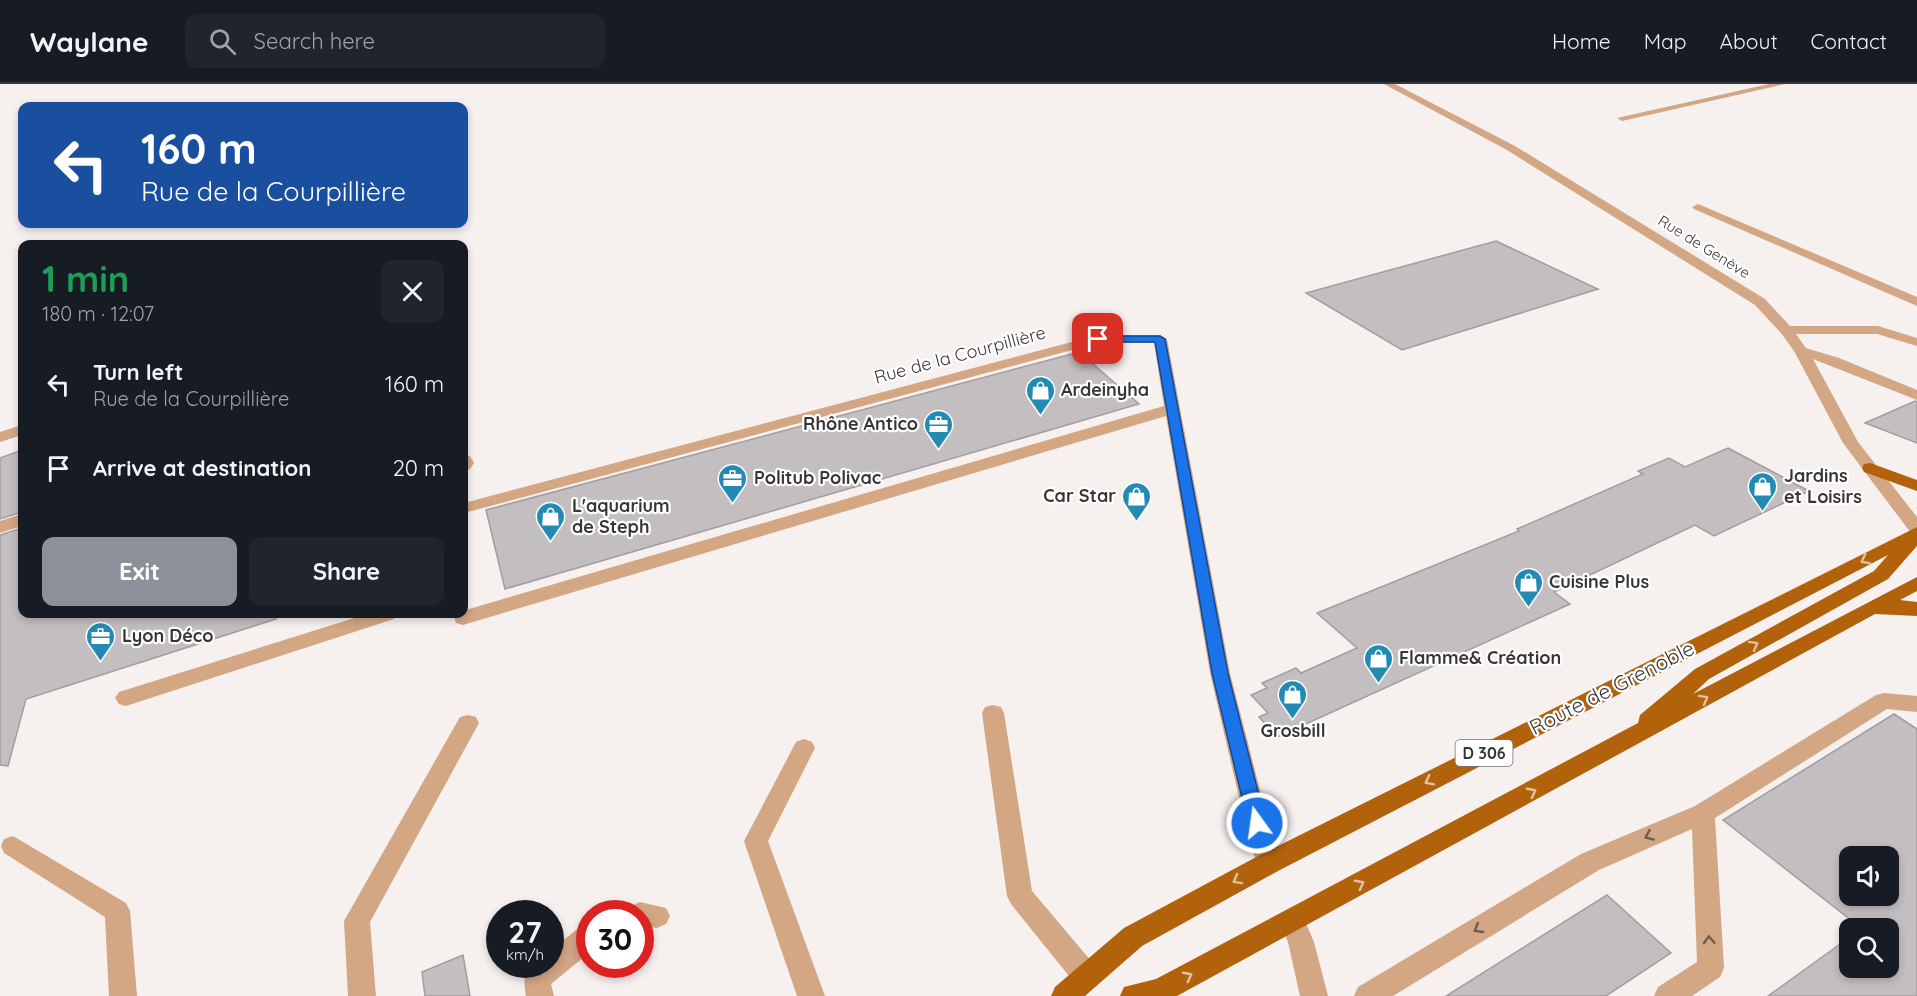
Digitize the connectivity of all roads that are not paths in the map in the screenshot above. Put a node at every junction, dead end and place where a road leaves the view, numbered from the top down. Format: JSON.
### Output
{"nodes":[{"id":1,"x":1388,"y":84,"type":"edge"},
{"id":2,"x":1781,"y":84,"type":"edge"},
{"id":3,"x":1622,"y":118,"type":"dead end"},
{"id":4,"x":1698,"y":207,"type":"dead end"},
{"id":5,"x":1917,"y":302,"type":"edge"},
{"id":6,"x":1786,"y":330,"type":"junction"},
{"id":7,"x":1917,"y":342,"type":"edge"},
{"id":8,"x":1801,"y":351,"type":"junction"},
{"id":9,"x":1917,"y":394,"type":"edge"},
{"id":10,"x":1172,"y":409,"type":"junction"},
{"id":11,"x":18,"y":431,"type":"edge"},
{"id":12,"x":0,"y":437,"type":"edge"},
{"id":13,"x":1870,"y":468,"type":"junction"},
{"id":14,"x":1917,"y":486,"type":"edge"},
{"id":15,"x":468,"y":507,"type":"edge"},
{"id":16,"x":18,"y":521,"type":"edge"},
{"id":17,"x":0,"y":528,"type":"edge"},
{"id":18,"x":1917,"y":532,"type":"edge"},
{"id":19,"x":1917,"y":583,"type":"edge"},
{"id":20,"x":1872,"y":608,"type":"junction"},
{"id":21,"x":1917,"y":609,"type":"edge"},
{"id":22,"x":468,"y":617,"type":"edge"},
{"id":23,"x":375,"y":618,"type":"edge"},
{"id":24,"x":126,"y":698,"type":"dead end"},
{"id":25,"x":1917,"y":704,"type":"edge"},
{"id":26,"x":993,"y":713,"type":"dead end"},
{"id":27,"x":468,"y":723,"type":"dead end"},
{"id":28,"x":1624,"y":743,"type":"junction"},
{"id":29,"x":804,"y":748,"type":"dead end"},
{"id":30,"x":1703,"y":813,"type":"junction"},
{"id":31,"x":13,"y":846,"type":"dead end"},
{"id":32,"x":1269,"y":863,"type":"junction"},
{"id":33,"x":1292,"y":920,"type":"junction"},
{"id":34,"x":576,"y":947,"type":"edge"},
{"id":35,"x":1088,"y":977,"type":"junction"},
{"id":36,"x":123,"y":996,"type":"edge"},
{"id":37,"x":362,"y":996,"type":"edge"},
{"id":38,"x":540,"y":996,"type":"edge"},
{"id":39,"x":811,"y":996,"type":"edge"},
{"id":40,"x":1065,"y":996,"type":"edge"},
{"id":41,"x":1134,"y":996,"type":"edge"},
{"id":42,"x":1314,"y":996,"type":"edge"},
{"id":43,"x":1368,"y":996,"type":"edge"},
{"id":44,"x":1668,"y":996,"type":"edge"}],
"edges":[{"from":1,"to":6,"type":"street","name":"Rue de Genève"},
{"from":2,"to":3,"type":"street"},
{"from":4,"to":5,"type":"street"},
{"from":6,"to":7,"type":"street"},
{"from":6,"to":8,"type":"street","name":"Rue de Genève"},
{"from":8,"to":9,"type":"street"},
{"from":8,"to":13,"type":"street","name":"Rue de Genève"},
{"from":10,"to":15,"type":"street","name":"Rue de la Courpillière"},
{"from":10,"to":22,"type":"street"},
{"from":10,"to":32,"type":"street","name":"Rue de la Courpillière"},
{"from":11,"to":12,"type":"street"},
{"from":13,"to":14,"type":"main road"},
{"from":13,"to":18,"type":"street","name":"Rue de Genève"},
{"from":16,"to":17,"type":"street"},
{"from":28,"to":18,"type":"main road","one_way":true},
{"from":18,"to":32,"type":"main road","name":"Route de Grenoble","number":"D 306","one_way":true},
{"from":19,"to":20,"type":"main road"},
{"from":20,"to":21,"type":"main road"},
{"from":28,"to":20,"type":"main road","one_way":true},
{"from":23,"to":24,"type":"street"},
{"from":25,"to":30,"type":"street"},
{"from":26,"to":35,"type":"street"},
{"from":27,"to":37,"type":"street"},
{"from":33,"to":28,"type":"main road","one_way":true},
{"from":29,"to":39,"type":"street"},
{"from":30,"to":43,"type":"street","one_way":true},
{"from":44,"to":30,"type":"street","one_way":true},
{"from":31,"to":36,"type":"street"},
{"from":32,"to":35,"type":"main road","name":"Route de Grenoble","number":"D 306","one_way":true},
{"from":41,"to":33,"type":"main road","one_way":true},
{"from":33,"to":42,"type":"street"},
{"from":34,"to":38,"type":"street"},
{"from":35,"to":40,"type":"main road","name":"Route de Grenoble","number":"D 306"}]}
